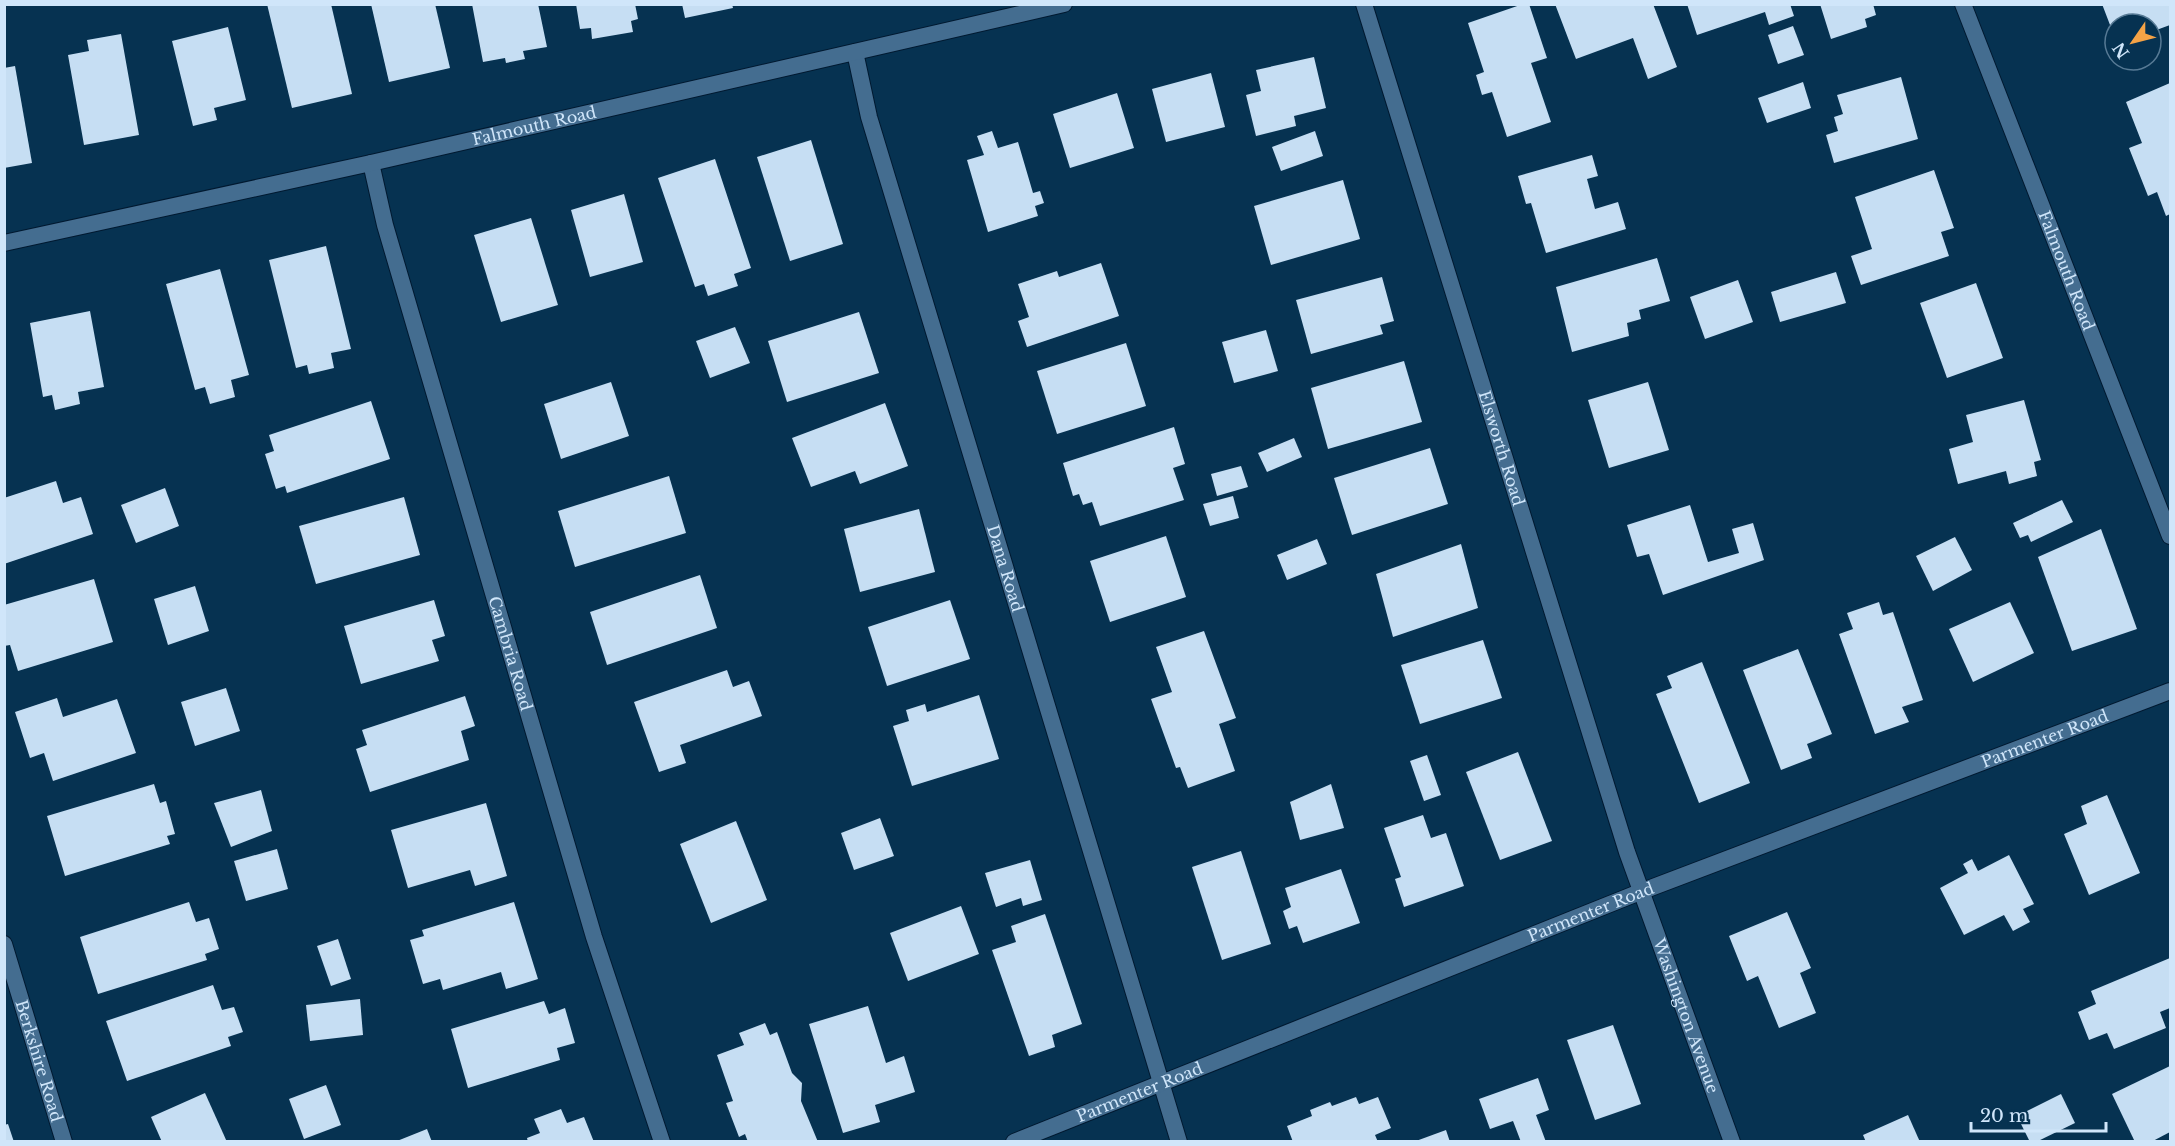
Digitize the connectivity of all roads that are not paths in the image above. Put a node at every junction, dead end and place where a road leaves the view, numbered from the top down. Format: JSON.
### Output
{"nodes":[{"id":1,"x":1064,"y":4,"type":"edge"},
{"id":2,"x":1364,"y":4,"type":"edge"},
{"id":3,"x":1963,"y":4,"type":"edge"},
{"id":4,"x":855,"y":52,"type":"junction"},
{"id":5,"x":370,"y":163,"type":"junction"},
{"id":6,"x":4,"y":243,"type":"edge"},
{"id":7,"x":2170,"y":536,"type":"edge"},
{"id":8,"x":2168,"y":698,"type":"edge"},
{"id":9,"x":1640,"y":892,"type":"junction"},
{"id":10,"x":4,"y":944,"type":"edge"},
{"id":11,"x":1160,"y":1084,"type":"junction"},
{"id":12,"x":64,"y":1142,"type":"edge"},
{"id":13,"x":662,"y":1142,"type":"edge"},
{"id":14,"x":1014,"y":1142,"type":"edge"},
{"id":15,"x":1179,"y":1142,"type":"edge"},
{"id":16,"x":1732,"y":1142,"type":"edge"}],
"edges":[{"from":1,"to":4,"type":"street","name":"Falmouth Road"},
{"from":2,"to":9,"type":"street","name":"Elsworth Road"},
{"from":3,"to":7,"type":"street","name":"Falmouth Road"},
{"from":4,"to":5,"type":"street","name":"Falmouth Road"},
{"from":4,"to":11,"type":"street","name":"Dana Road"},
{"from":5,"to":6,"type":"street","name":"Falmouth Road"},
{"from":5,"to":13,"type":"street","name":"Cambria Road"},
{"from":8,"to":9,"type":"street","name":"Parmenter Road"},
{"from":9,"to":11,"type":"street","name":"Parmenter Road"},
{"from":9,"to":16,"type":"street","name":"Washington Avenue"},
{"from":10,"to":12,"type":"street","name":"Berkshire Road"},
{"from":11,"to":14,"type":"street","name":"Parmenter Road"},
{"from":11,"to":15,"type":"street","name":"Dana Road"}]}
